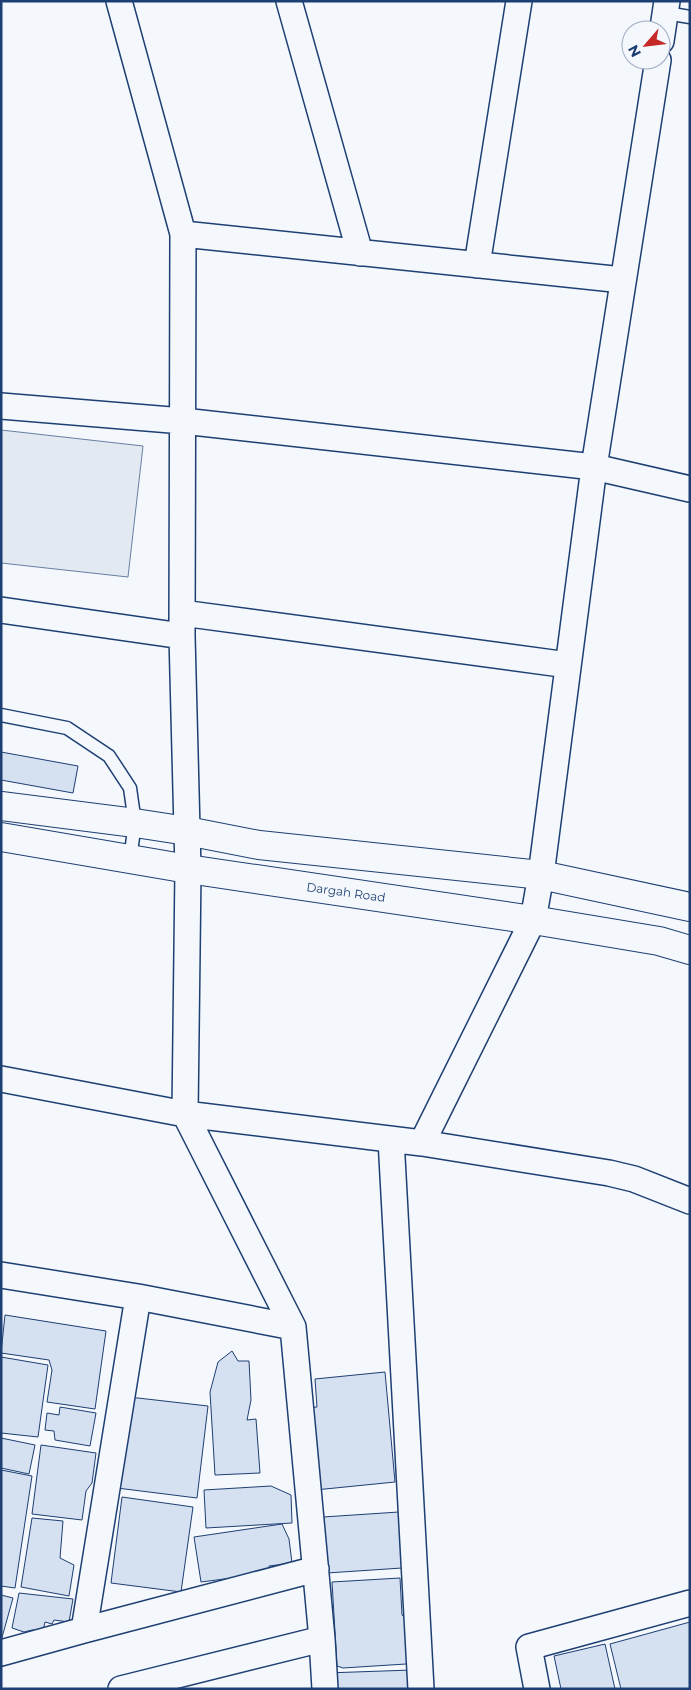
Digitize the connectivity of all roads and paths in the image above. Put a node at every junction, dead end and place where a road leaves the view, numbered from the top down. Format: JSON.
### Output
{"nodes":[{"id":1,"x":119,"y":1,"type":"edge"},
{"id":2,"x":289,"y":1,"type":"edge"},
{"id":3,"x":519,"y":1,"type":"edge"},
{"id":4,"x":666,"y":7,"type":"edge"},
{"id":5,"x":690,"y":17,"type":"edge"},
{"id":6,"x":664,"y":20,"type":"edge"},
{"id":7,"x":656,"y":70,"type":"edge"},
{"id":8,"x":183,"y":234,"type":"junction"},
{"id":9,"x":360,"y":253,"type":"junction"},
{"id":10,"x":477,"y":265,"type":"junction"},
{"id":11,"x":623,"y":280,"type":"junction"},
{"id":12,"x":1,"y":406,"type":"edge"},
{"id":13,"x":183,"y":422,"type":"junction"},
{"id":14,"x":594,"y":467,"type":"junction"},
{"id":15,"x":690,"y":489,"type":"edge"},
{"id":16,"x":1,"y":610,"type":"edge"},
{"id":17,"x":182,"y":625,"type":"junction"},
{"id":18,"x":568,"y":665,"type":"junction"},
{"id":19,"x":1,"y":715,"type":"edge"},
{"id":20,"x":1,"y":806,"type":"edge"},
{"id":21,"x":135,"y":823,"type":"junction"},
{"id":22,"x":187,"y":831,"type":"junction"},
{"id":23,"x":1,"y":837,"type":"edge"},
{"id":24,"x":130,"y":859,"type":"junction"},
{"id":25,"x":188,"y":869,"type":"junction"},
{"id":26,"x":541,"y":875,"type":"junction"},
{"id":27,"x":690,"y":907,"type":"edge"},
{"id":28,"x":533,"y":920,"type":"junction"},
{"id":29,"x":690,"y":950,"type":"edge"},
{"id":30,"x":1,"y":1079,"type":"edge"},
{"id":31,"x":185,"y":1114,"type":"junction"},
{"id":32,"x":391,"y":1139,"type":"junction"},
{"id":33,"x":422,"y":1143,"type":"junction"},
{"id":34,"x":690,"y":1201,"type":"edge"},
{"id":35,"x":1,"y":1275,"type":"edge"},
{"id":36,"x":138,"y":1297,"type":"junction"},
{"id":37,"x":293,"y":1327,"type":"junction"},
{"id":38,"x":316,"y":1568,"type":"junction"},
{"id":39,"x":690,"y":1603,"type":"edge"},
{"id":40,"x":84,"y":1630,"type":"junction"},
{"id":41,"x":322,"y":1639,"type":"junction"},
{"id":42,"x":1,"y":1653,"type":"edge"},
{"id":43,"x":121,"y":1689,"type":"edge"},
{"id":44,"x":325,"y":1689,"type":"edge"},
{"id":45,"x":421,"y":1689,"type":"edge"},
{"id":46,"x":537,"y":1689,"type":"edge"}],
"edges":[{"from":1,"to":8,"type":"street"},
{"from":2,"to":9,"type":"street"},
{"from":3,"to":10,"type":"street"},
{"from":4,"to":5,"type":"lane"},
{"from":4,"to":6,"type":"street"},
{"from":7,"to":11,"type":"street"},
{"from":8,"to":9,"type":"street"},
{"from":8,"to":13,"type":"street"},
{"from":9,"to":10,"type":"street"},
{"from":10,"to":11,"type":"street"},
{"from":11,"to":14,"type":"street"},
{"from":12,"to":13,"type":"street"},
{"from":13,"to":14,"type":"street"},
{"from":13,"to":17,"type":"street"},
{"from":14,"to":15,"type":"street"},
{"from":14,"to":18,"type":"street"},
{"from":16,"to":17,"type":"street"},
{"from":17,"to":18,"type":"street"},
{"from":17,"to":22,"type":"street"},
{"from":18,"to":26,"type":"street"},
{"from":19,"to":21,"type":"lane"},
{"from":20,"to":21,"type":"main road"},
{"from":21,"to":22,"type":"main road"},
{"from":21,"to":24,"type":"lane"},
{"from":22,"to":25,"type":"street"},
{"from":22,"to":26,"type":"main road"},
{"from":23,"to":24,"type":"main road","name":"Dargah Road"},
{"from":24,"to":25,"type":"main road","name":"Dargah Road"},
{"from":25,"to":28,"type":"main road","name":"Dargah Road"},
{"from":25,"to":31,"type":"street"},
{"from":26,"to":27,"type":"main road"},
{"from":26,"to":28,"type":"street"},
{"from":28,"to":29,"type":"main road","name":"Dargah Road"},
{"from":28,"to":33,"type":"street"},
{"from":30,"to":31,"type":"street"},
{"from":31,"to":32,"type":"street"},
{"from":31,"to":37,"type":"street"},
{"from":32,"to":33,"type":"street"},
{"from":32,"to":45,"type":"street"},
{"from":33,"to":34,"type":"street"},
{"from":35,"to":36,"type":"street"},
{"from":36,"to":37,"type":"street"},
{"from":36,"to":40,"type":"street"},
{"from":37,"to":38,"type":"street"},
{"from":38,"to":40,"type":"street"},
{"from":38,"to":41,"type":"street"},
{"from":39,"to":46,"type":"street"},
{"from":40,"to":42,"type":"street"},
{"from":41,"to":43,"type":"street"},
{"from":41,"to":44,"type":"street"}]}
